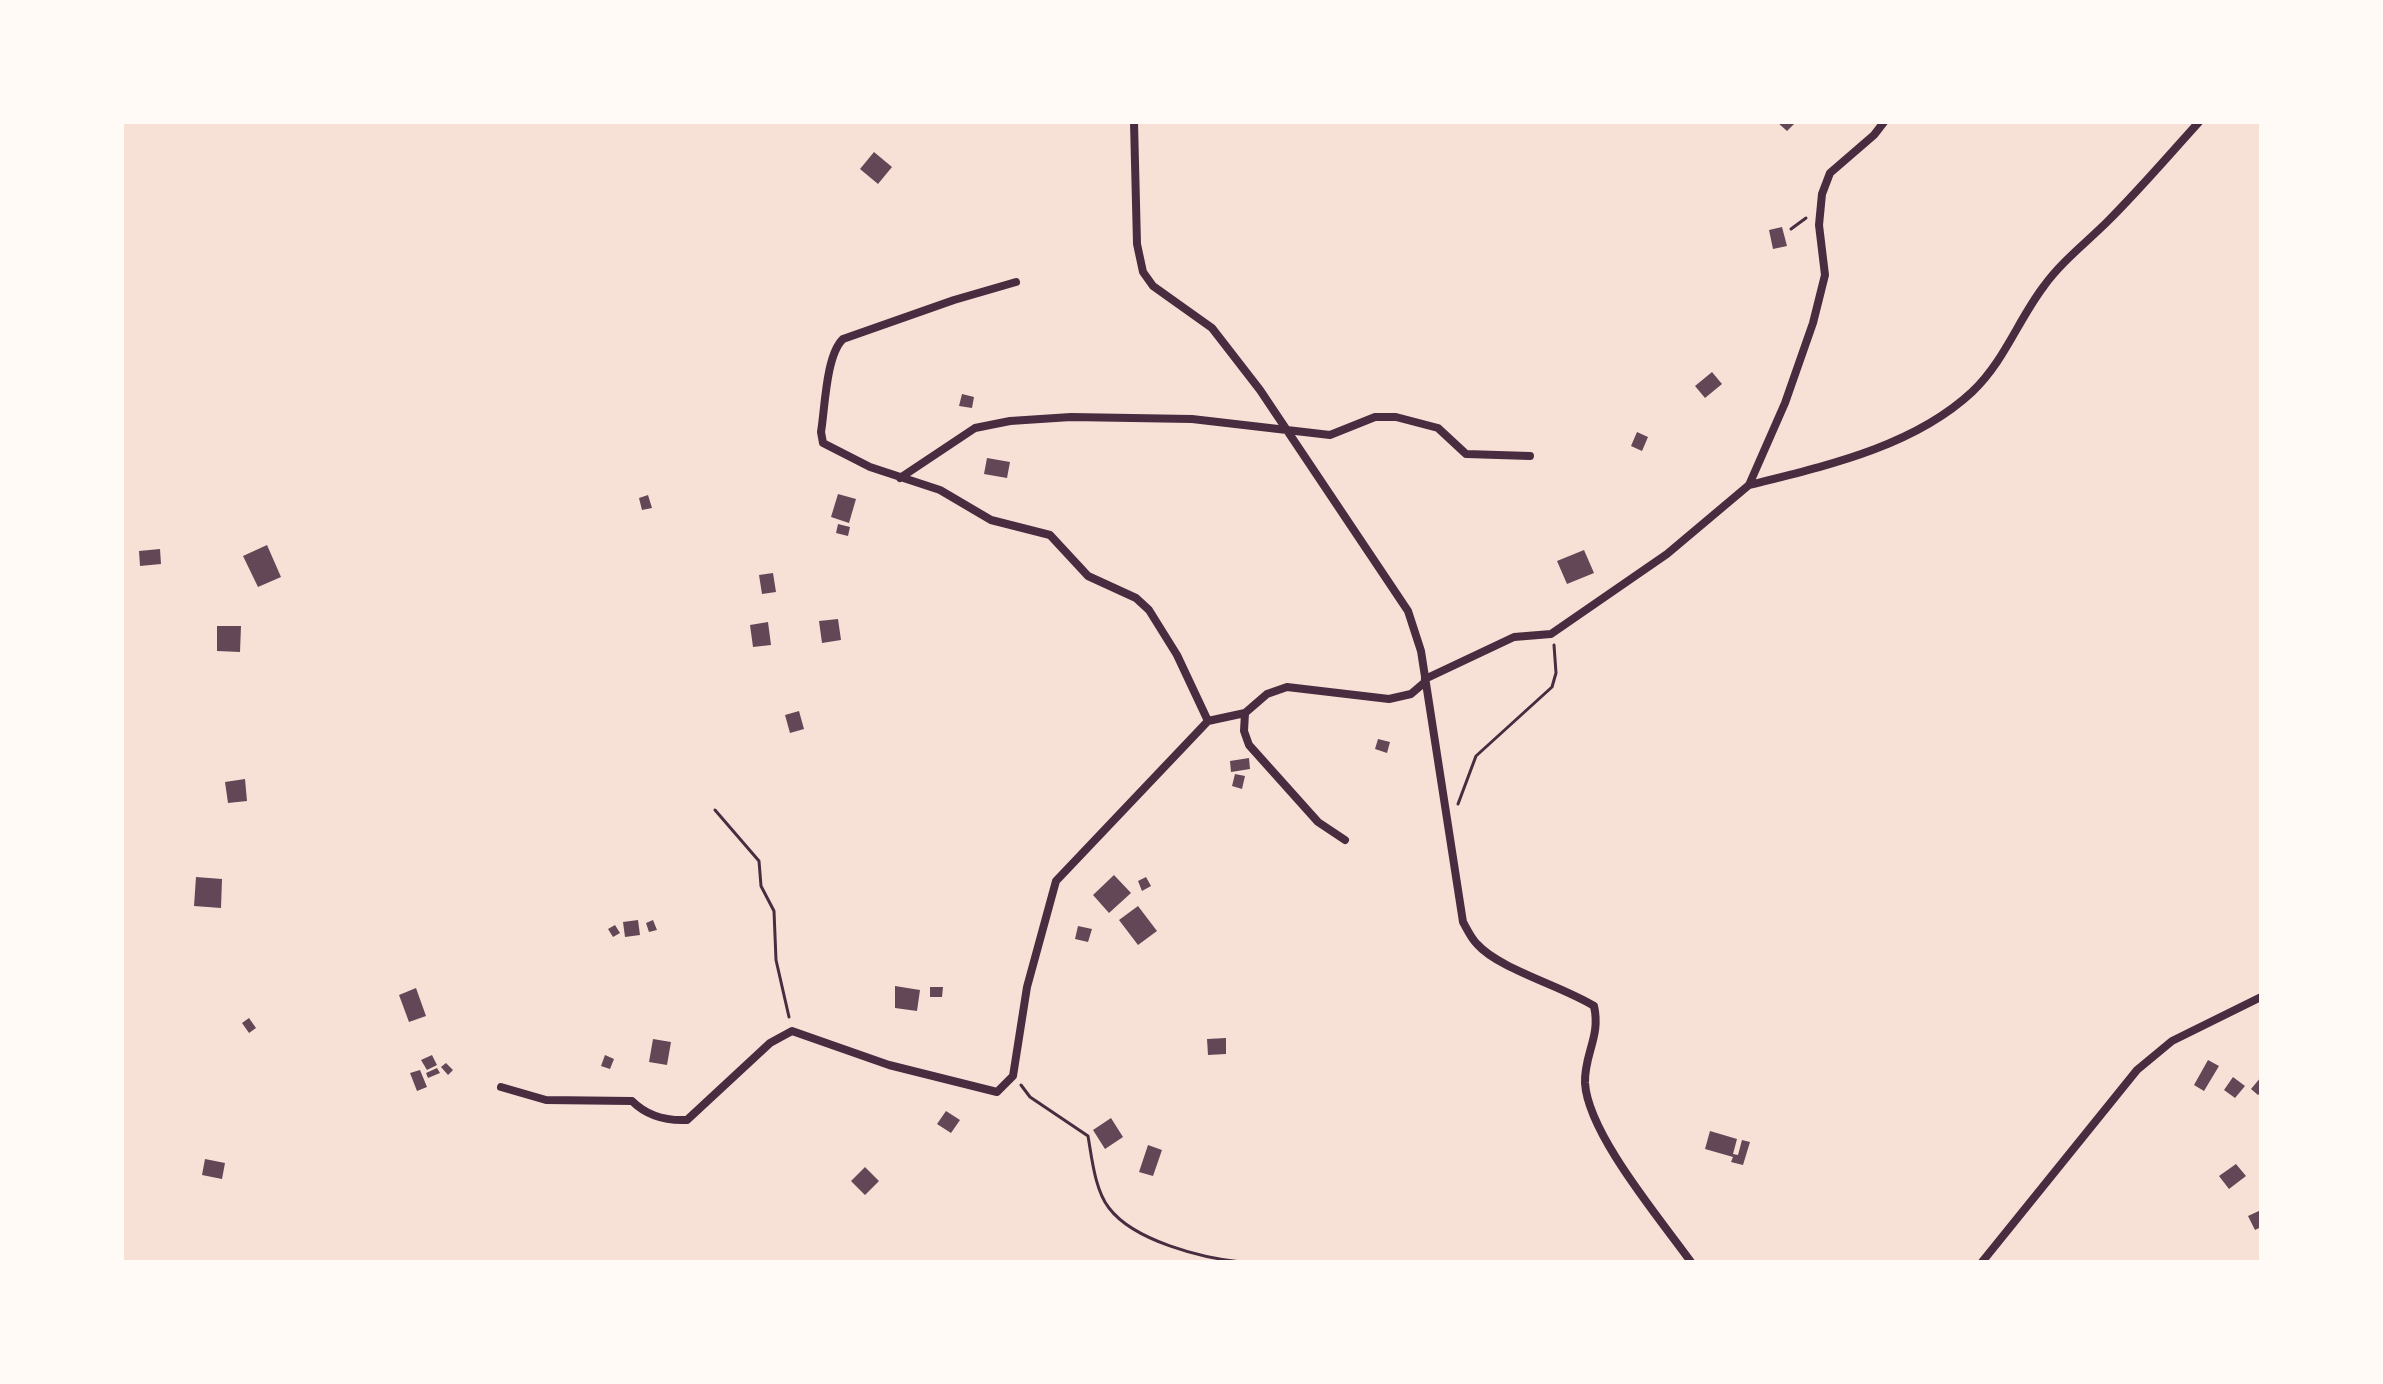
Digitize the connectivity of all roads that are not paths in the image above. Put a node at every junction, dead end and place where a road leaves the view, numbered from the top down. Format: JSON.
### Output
{"nodes":[{"id":1,"x":1134,"y":122,"type":"edge"},
{"id":2,"x":1884,"y":122,"type":"edge"},
{"id":3,"x":2199,"y":122,"type":"edge"},
{"id":4,"x":1016,"y":282,"type":"dead end"},
{"id":5,"x":1284,"y":428,"type":"junction"},
{"id":6,"x":1530,"y":456,"type":"dead end"},
{"id":7,"x":900,"y":478,"type":"junction"},
{"id":8,"x":1749,"y":485,"type":"junction"},
{"id":9,"x":1425,"y":680,"type":"junction"},
{"id":10,"x":1245,"y":713,"type":"junction"},
{"id":11,"x":1208,"y":721,"type":"junction"},
{"id":12,"x":1345,"y":840,"type":"dead end"},
{"id":13,"x":2261,"y":997,"type":"edge"},
{"id":14,"x":501,"y":1087,"type":"dead end"},
{"id":15,"x":1691,"y":1262,"type":"edge"},
{"id":16,"x":1982,"y":1262,"type":"edge"}],
"edges":[{"from":1,"to":5,"type":"street"},
{"from":2,"to":8,"type":"street"},
{"from":3,"to":8,"type":"street"},
{"from":4,"to":7,"type":"street"},
{"from":5,"to":6,"type":"street"},
{"from":5,"to":7,"type":"street"},
{"from":5,"to":9,"type":"street"},
{"from":7,"to":11,"type":"street"},
{"from":8,"to":9,"type":"street"},
{"from":9,"to":10,"type":"street"},
{"from":9,"to":15,"type":"street"},
{"from":10,"to":11,"type":"street"},
{"from":10,"to":12,"type":"street"},
{"from":11,"to":14,"type":"street"},
{"from":13,"to":16,"type":"street"}]}
